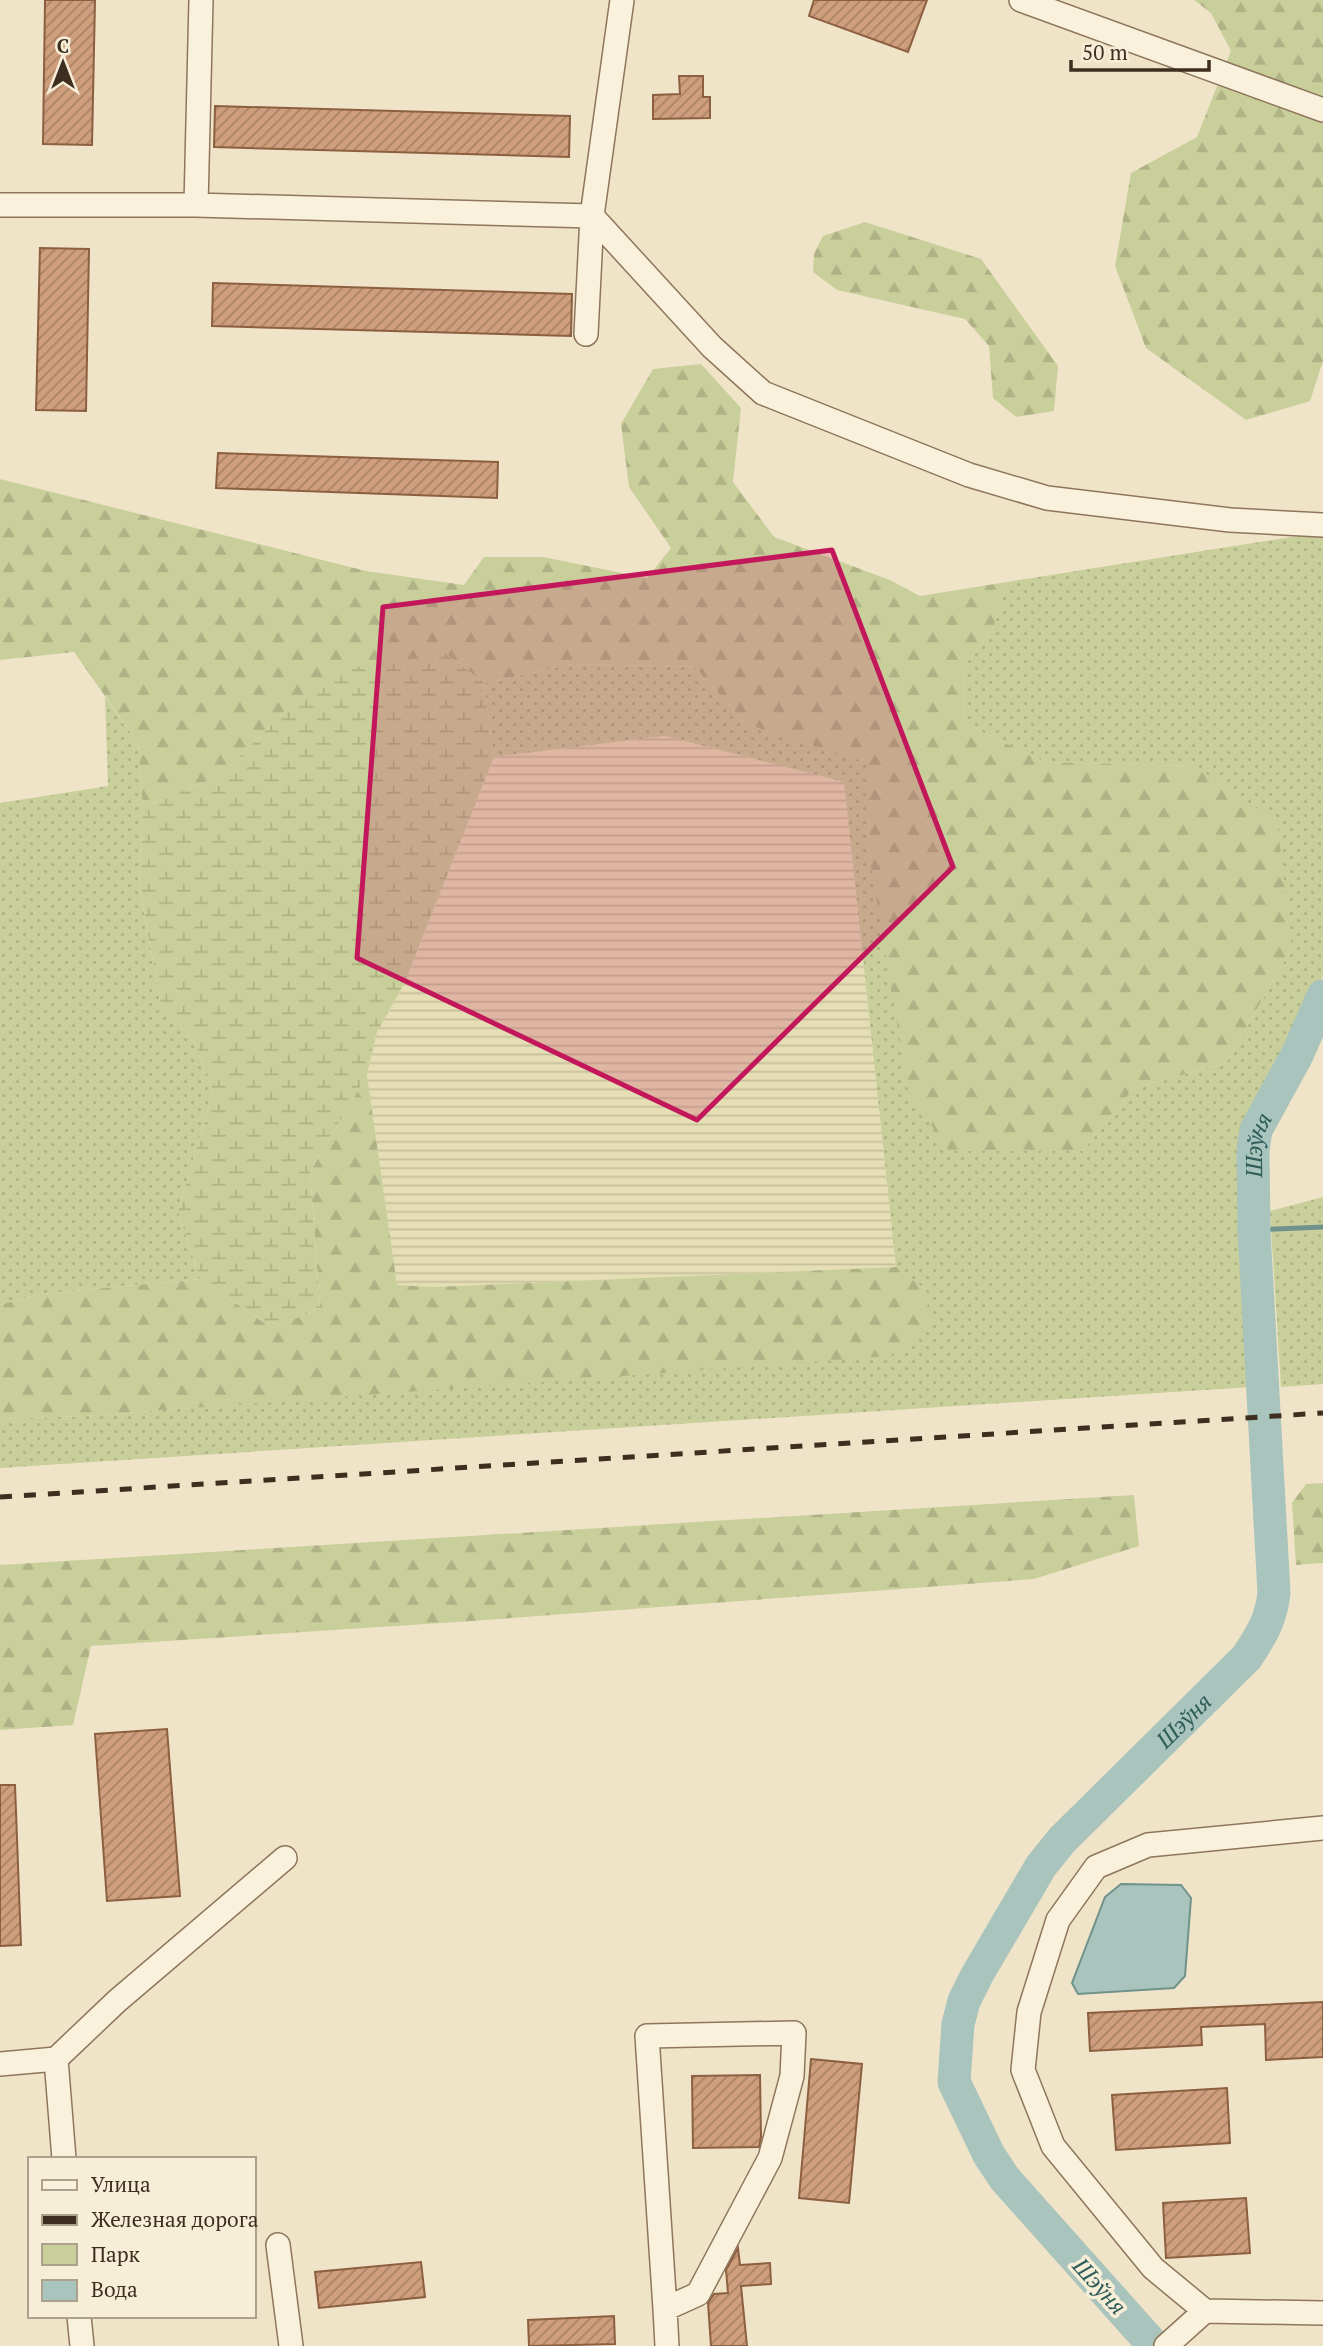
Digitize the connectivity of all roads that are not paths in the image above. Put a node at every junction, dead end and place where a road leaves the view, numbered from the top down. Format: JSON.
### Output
{"nodes":[{"id":1,"x":201,"y":0,"type":"edge"},
{"id":2,"x":622,"y":0,"type":"edge"},
{"id":3,"x":1021,"y":0,"type":"edge"},
{"id":4,"x":1323,"y":110,"type":"edge"},
{"id":5,"x":0,"y":205,"type":"edge"},
{"id":6,"x":196,"y":205,"type":"junction"},
{"id":7,"x":592,"y":216,"type":"junction"},
{"id":8,"x":586,"y":334,"type":"dead end"},
{"id":9,"x":1323,"y":525,"type":"edge"},
{"id":10,"x":1323,"y":1828,"type":"edge"},
{"id":11,"x":285,"y":1858,"type":"dead end"},
{"id":12,"x":56,"y":2059,"type":"junction"},
{"id":13,"x":0,"y":2064,"type":"edge"},
{"id":14,"x":64,"y":2157,"type":"edge"},
{"id":15,"x":278,"y":2245,"type":"dead end"},
{"id":16,"x":665,"y":2309,"type":"junction"},
{"id":17,"x":1205,"y":2311,"type":"junction"},
{"id":18,"x":1323,"y":2313,"type":"edge"},
{"id":19,"x":79,"y":2318,"type":"edge"},
{"id":20,"x":82,"y":2346,"type":"edge"},
{"id":21,"x":291,"y":2346,"type":"edge"},
{"id":22,"x":667,"y":2346,"type":"edge"},
{"id":23,"x":1166,"y":2346,"type":"edge"}],
"edges":[{"from":1,"to":6,"type":"street"},
{"from":2,"to":7,"type":"street"},
{"from":3,"to":4,"type":"street"},
{"from":5,"to":6,"type":"street"},
{"from":6,"to":7,"type":"street"},
{"from":7,"to":8,"type":"street"},
{"from":7,"to":9,"type":"street"},
{"from":10,"to":17,"type":"street"},
{"from":11,"to":12,"type":"street"},
{"from":12,"to":13,"type":"street"},
{"from":12,"to":14,"type":"street"},
{"from":15,"to":21,"type":"street"},
{"from":16,"to":16,"type":"street"},
{"from":16,"to":22,"type":"street"},
{"from":17,"to":18,"type":"street"},
{"from":17,"to":23,"type":"street"},
{"from":19,"to":20,"type":"street"}]}
